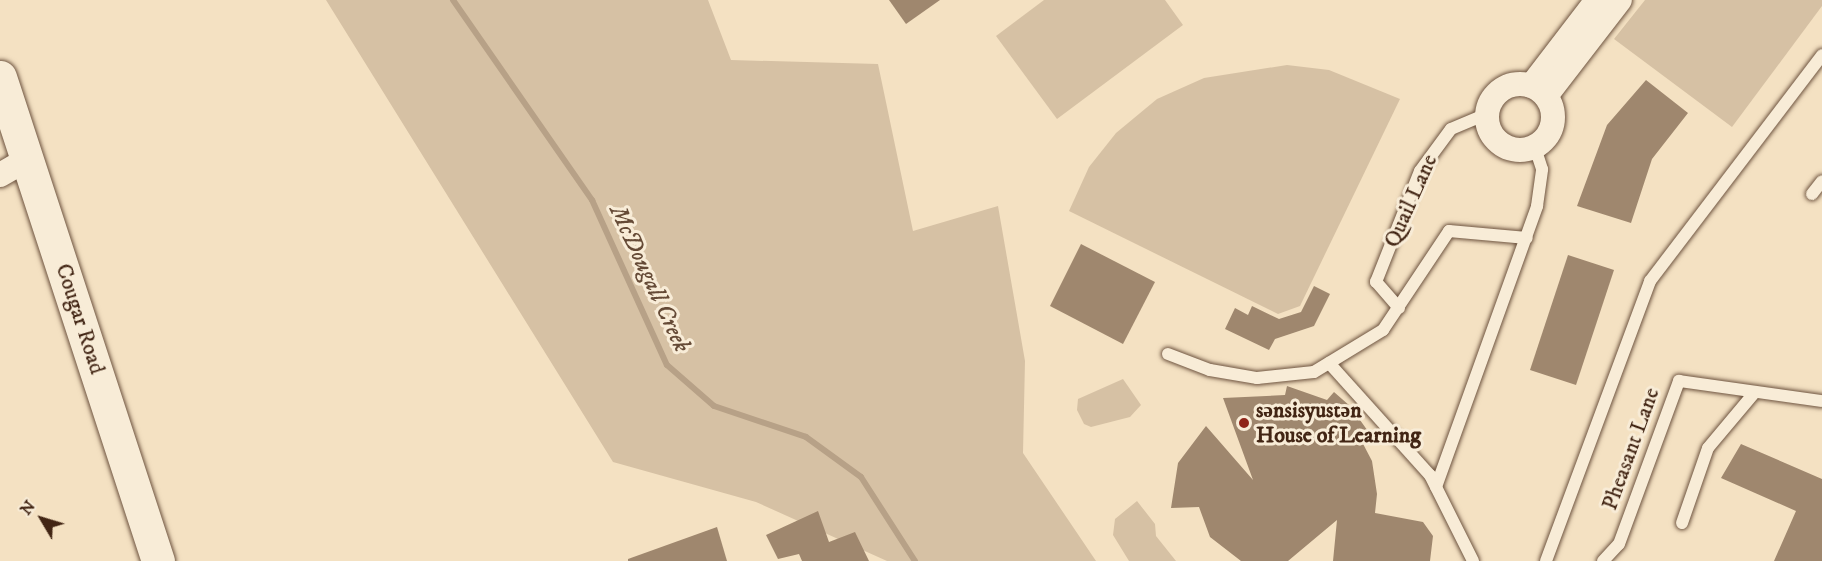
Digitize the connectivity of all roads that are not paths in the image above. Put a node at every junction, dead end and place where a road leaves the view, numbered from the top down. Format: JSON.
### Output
{"nodes":[{"id":1,"x":1597,"y":0,"type":"edge"},
{"id":2,"x":1620,"y":0,"type":"edge"},
{"id":3,"x":1822,"y":55,"type":"edge"},
{"id":4,"x":0,"y":77,"type":"edge"},
{"id":5,"x":1539,"y":91,"type":"junction"},
{"id":6,"x":1486,"y":114,"type":"junction"},
{"id":7,"x":1535,"y":148,"type":"junction"},
{"id":8,"x":28,"y":159,"type":"junction"},
{"id":9,"x":0,"y":175,"type":"edge"},
{"id":10,"x":1822,"y":181,"type":"edge"},
{"id":11,"x":1812,"y":194,"type":"dead end"},
{"id":12,"x":1527,"y":238,"type":"junction"},
{"id":13,"x":1399,"y":308,"type":"junction"},
{"id":14,"x":1168,"y":354,"type":"dead end"},
{"id":15,"x":1329,"y":363,"type":"junction"},
{"id":16,"x":1755,"y":392,"type":"junction"},
{"id":17,"x":1822,"y":401,"type":"edge"},
{"id":18,"x":1436,"y":487,"type":"junction"},
{"id":19,"x":1682,"y":524,"type":"dead end"},
{"id":20,"x":158,"y":561,"type":"edge"},
{"id":21,"x":1473,"y":561,"type":"edge"},
{"id":22,"x":1546,"y":561,"type":"edge"},
{"id":23,"x":1603,"y":561,"type":"edge"}],
"edges":[{"from":1,"to":5,"type":"street"},
{"from":2,"to":5,"type":"street"},
{"from":3,"to":22,"type":"lane"},
{"from":4,"to":8,"type":"street","name":"Cougar Road"},
{"from":5,"to":6,"type":"street"},
{"from":5,"to":7,"type":"street"},
{"from":6,"to":7,"type":"street"},
{"from":6,"to":13,"type":"lane","name":"Quail Lane"},
{"from":7,"to":12,"type":"lane"},
{"from":8,"to":9,"type":"street"},
{"from":8,"to":20,"type":"street","name":"Cougar Road"},
{"from":10,"to":11,"type":"lane"},
{"from":12,"to":13,"type":"lane"},
{"from":12,"to":18,"type":"lane"},
{"from":13,"to":15,"type":"lane"},
{"from":14,"to":15,"type":"lane"},
{"from":15,"to":18,"type":"lane"},
{"from":16,"to":17,"type":"lane","name":"Pheasant Lane"},
{"from":16,"to":19,"type":"lane"},
{"from":16,"to":23,"type":"lane","name":"Pheasant Lane"},
{"from":18,"to":21,"type":"lane"}]}
